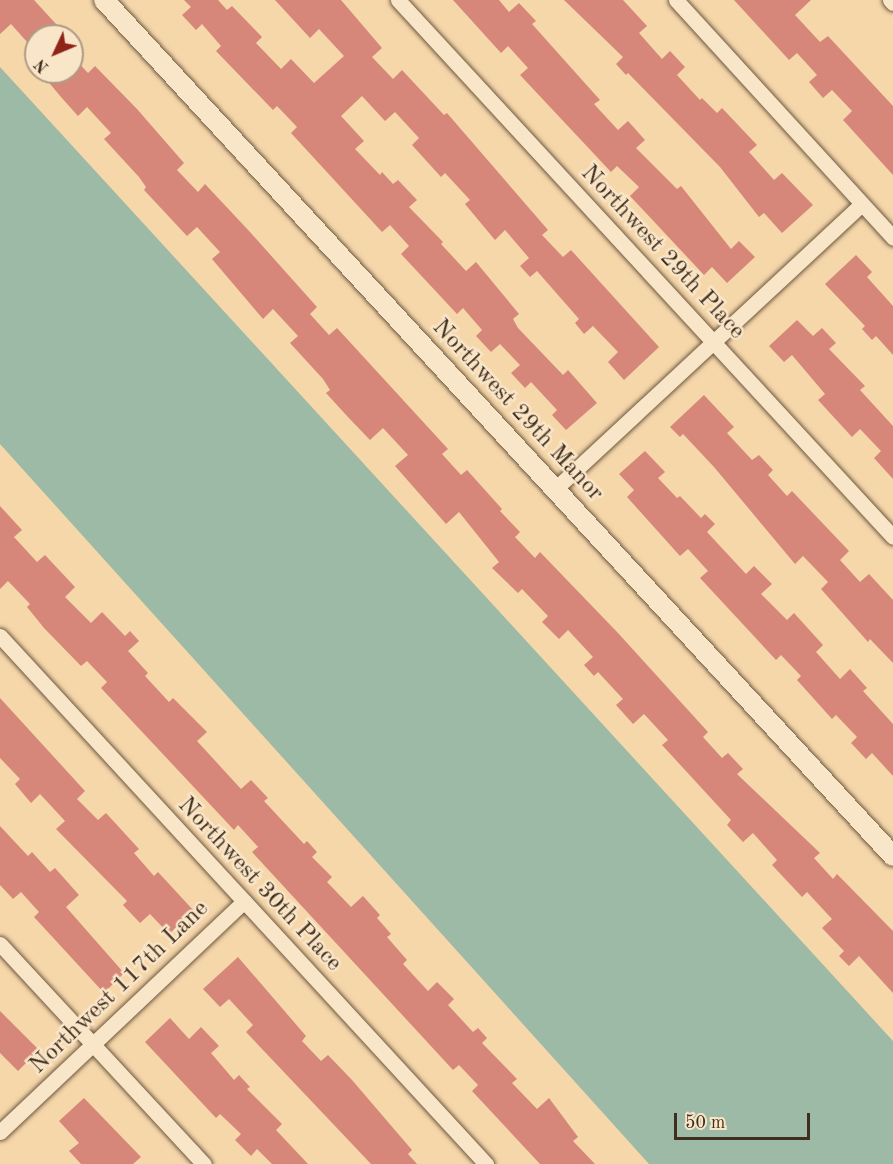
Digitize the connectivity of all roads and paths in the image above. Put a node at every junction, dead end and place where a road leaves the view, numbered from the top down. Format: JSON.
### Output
{"nodes":[{"id":1,"x":104,"y":0,"type":"edge"},
{"id":2,"x":398,"y":0,"type":"edge"},
{"id":3,"x":676,"y":0,"type":"edge"},
{"id":4,"x":862,"y":204,"type":"junction"},
{"id":5,"x":893,"y":238,"type":"edge"},
{"id":6,"x":713,"y":341,"type":"junction"},
{"id":7,"x":554,"y":490,"type":"junction"},
{"id":8,"x":893,"y":537,"type":"edge"},
{"id":9,"x":0,"y":636,"type":"edge"},
{"id":10,"x":893,"y":856,"type":"edge"},
{"id":11,"x":244,"y":901,"type":"junction"},
{"id":12,"x":0,"y":944,"type":"edge"},
{"id":13,"x":94,"y":1046,"type":"junction"},
{"id":14,"x":0,"y":1132,"type":"edge"},
{"id":15,"x":204,"y":1164,"type":"edge"},
{"id":16,"x":486,"y":1164,"type":"edge"}],
"edges":[{"from":1,"to":7,"type":"street","name":"Northwest 29th Manor"},
{"from":2,"to":6,"type":"street","name":"Northwest 29th Place"},
{"from":3,"to":4,"type":"street"},
{"from":4,"to":5,"type":"street"},
{"from":4,"to":6,"type":"street"},
{"from":6,"to":7,"type":"street"},
{"from":6,"to":8,"type":"street","name":"Northwest 29th Place"},
{"from":7,"to":10,"type":"street","name":"Northwest 29th Manor"},
{"from":9,"to":11,"type":"street","name":"Northwest 30th Place"},
{"from":11,"to":13,"type":"street","name":"Northwest 117th Lane"},
{"from":11,"to":16,"type":"street","name":"Northwest 30th Place"},
{"from":12,"to":13,"type":"street"},
{"from":13,"to":14,"type":"street","name":"Northwest 117th Lane"},
{"from":13,"to":15,"type":"street"}]}
